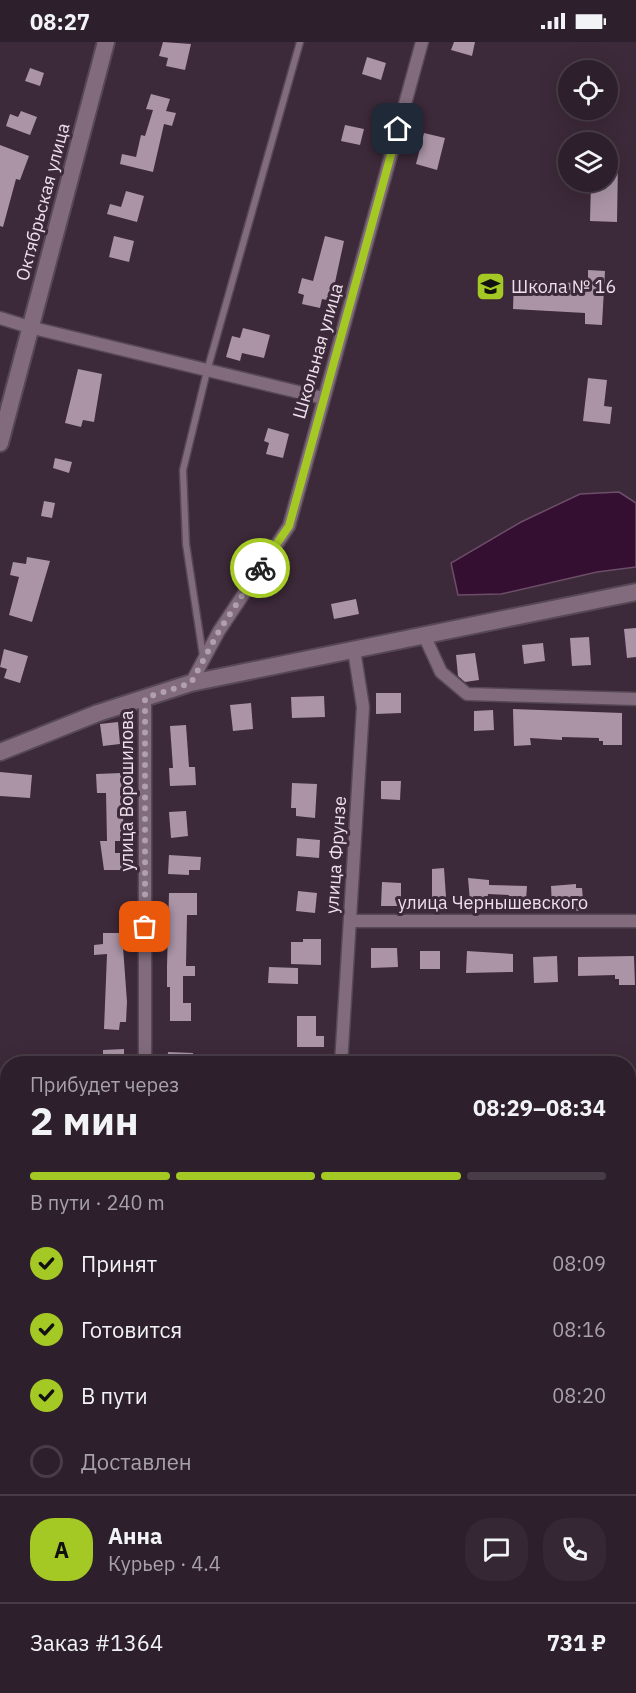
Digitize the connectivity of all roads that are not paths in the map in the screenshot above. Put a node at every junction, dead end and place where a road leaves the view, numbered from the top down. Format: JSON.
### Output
{"nodes":[{"id":1,"x":106,"y":42,"type":"edge"},
{"id":2,"x":300,"y":42,"type":"edge"},
{"id":3,"x":422,"y":42,"type":"edge"},
{"id":4,"x":0,"y":318,"type":"edge"},
{"id":5,"x":29,"y":327,"type":"junction"},
{"id":6,"x":207,"y":371,"type":"junction"},
{"id":7,"x":323,"y":398,"type":"junction"},
{"id":8,"x":0,"y":443,"type":"edge"},
{"id":9,"x":636,"y":592,"type":"edge"},
{"id":10,"x":424,"y":635,"type":"junction"},
{"id":11,"x":354,"y":650,"type":"junction"},
{"id":12,"x":203,"y":659,"type":"junction"},
{"id":13,"x":191,"y":683,"type":"junction"},
{"id":14,"x":145,"y":698,"type":"junction"},
{"id":15,"x":636,"y":699,"type":"edge"},
{"id":16,"x":0,"y":753,"type":"edge"},
{"id":17,"x":350,"y":921,"type":"junction"},
{"id":18,"x":636,"y":921,"type":"edge"},
{"id":19,"x":146,"y":1056,"type":"edge"},
{"id":20,"x":342,"y":1056,"type":"edge"}],
"edges":[{"from":1,"to":5,"type":"street","name":"Октябрьская улица"},
{"from":2,"to":6,"type":"lane"},
{"from":3,"to":7,"type":"street","name":"Школьная улица"},
{"from":4,"to":5,"type":"street"},
{"from":5,"to":6,"type":"street"},
{"from":5,"to":8,"type":"street","name":"Октябрьская улица"},
{"from":6,"to":7,"type":"street"},
{"from":6,"to":12,"type":"lane"},
{"from":7,"to":12,"type":"street","name":"Школьная улица"},
{"from":9,"to":10,"type":"street"},
{"from":10,"to":11,"type":"street"},
{"from":10,"to":15,"type":"street"},
{"from":11,"to":13,"type":"street"},
{"from":11,"to":17,"type":"street","name":"улица Фрунзе"},
{"from":12,"to":13,"type":"street","name":"Школьная улица"},
{"from":13,"to":14,"type":"street"},
{"from":14,"to":16,"type":"street"},
{"from":14,"to":19,"type":"street","name":"улица Ворошилова"},
{"from":17,"to":18,"type":"street","name":"улица Чернышевского"},
{"from":17,"to":20,"type":"street","name":"улица Фрунзе"}]}
